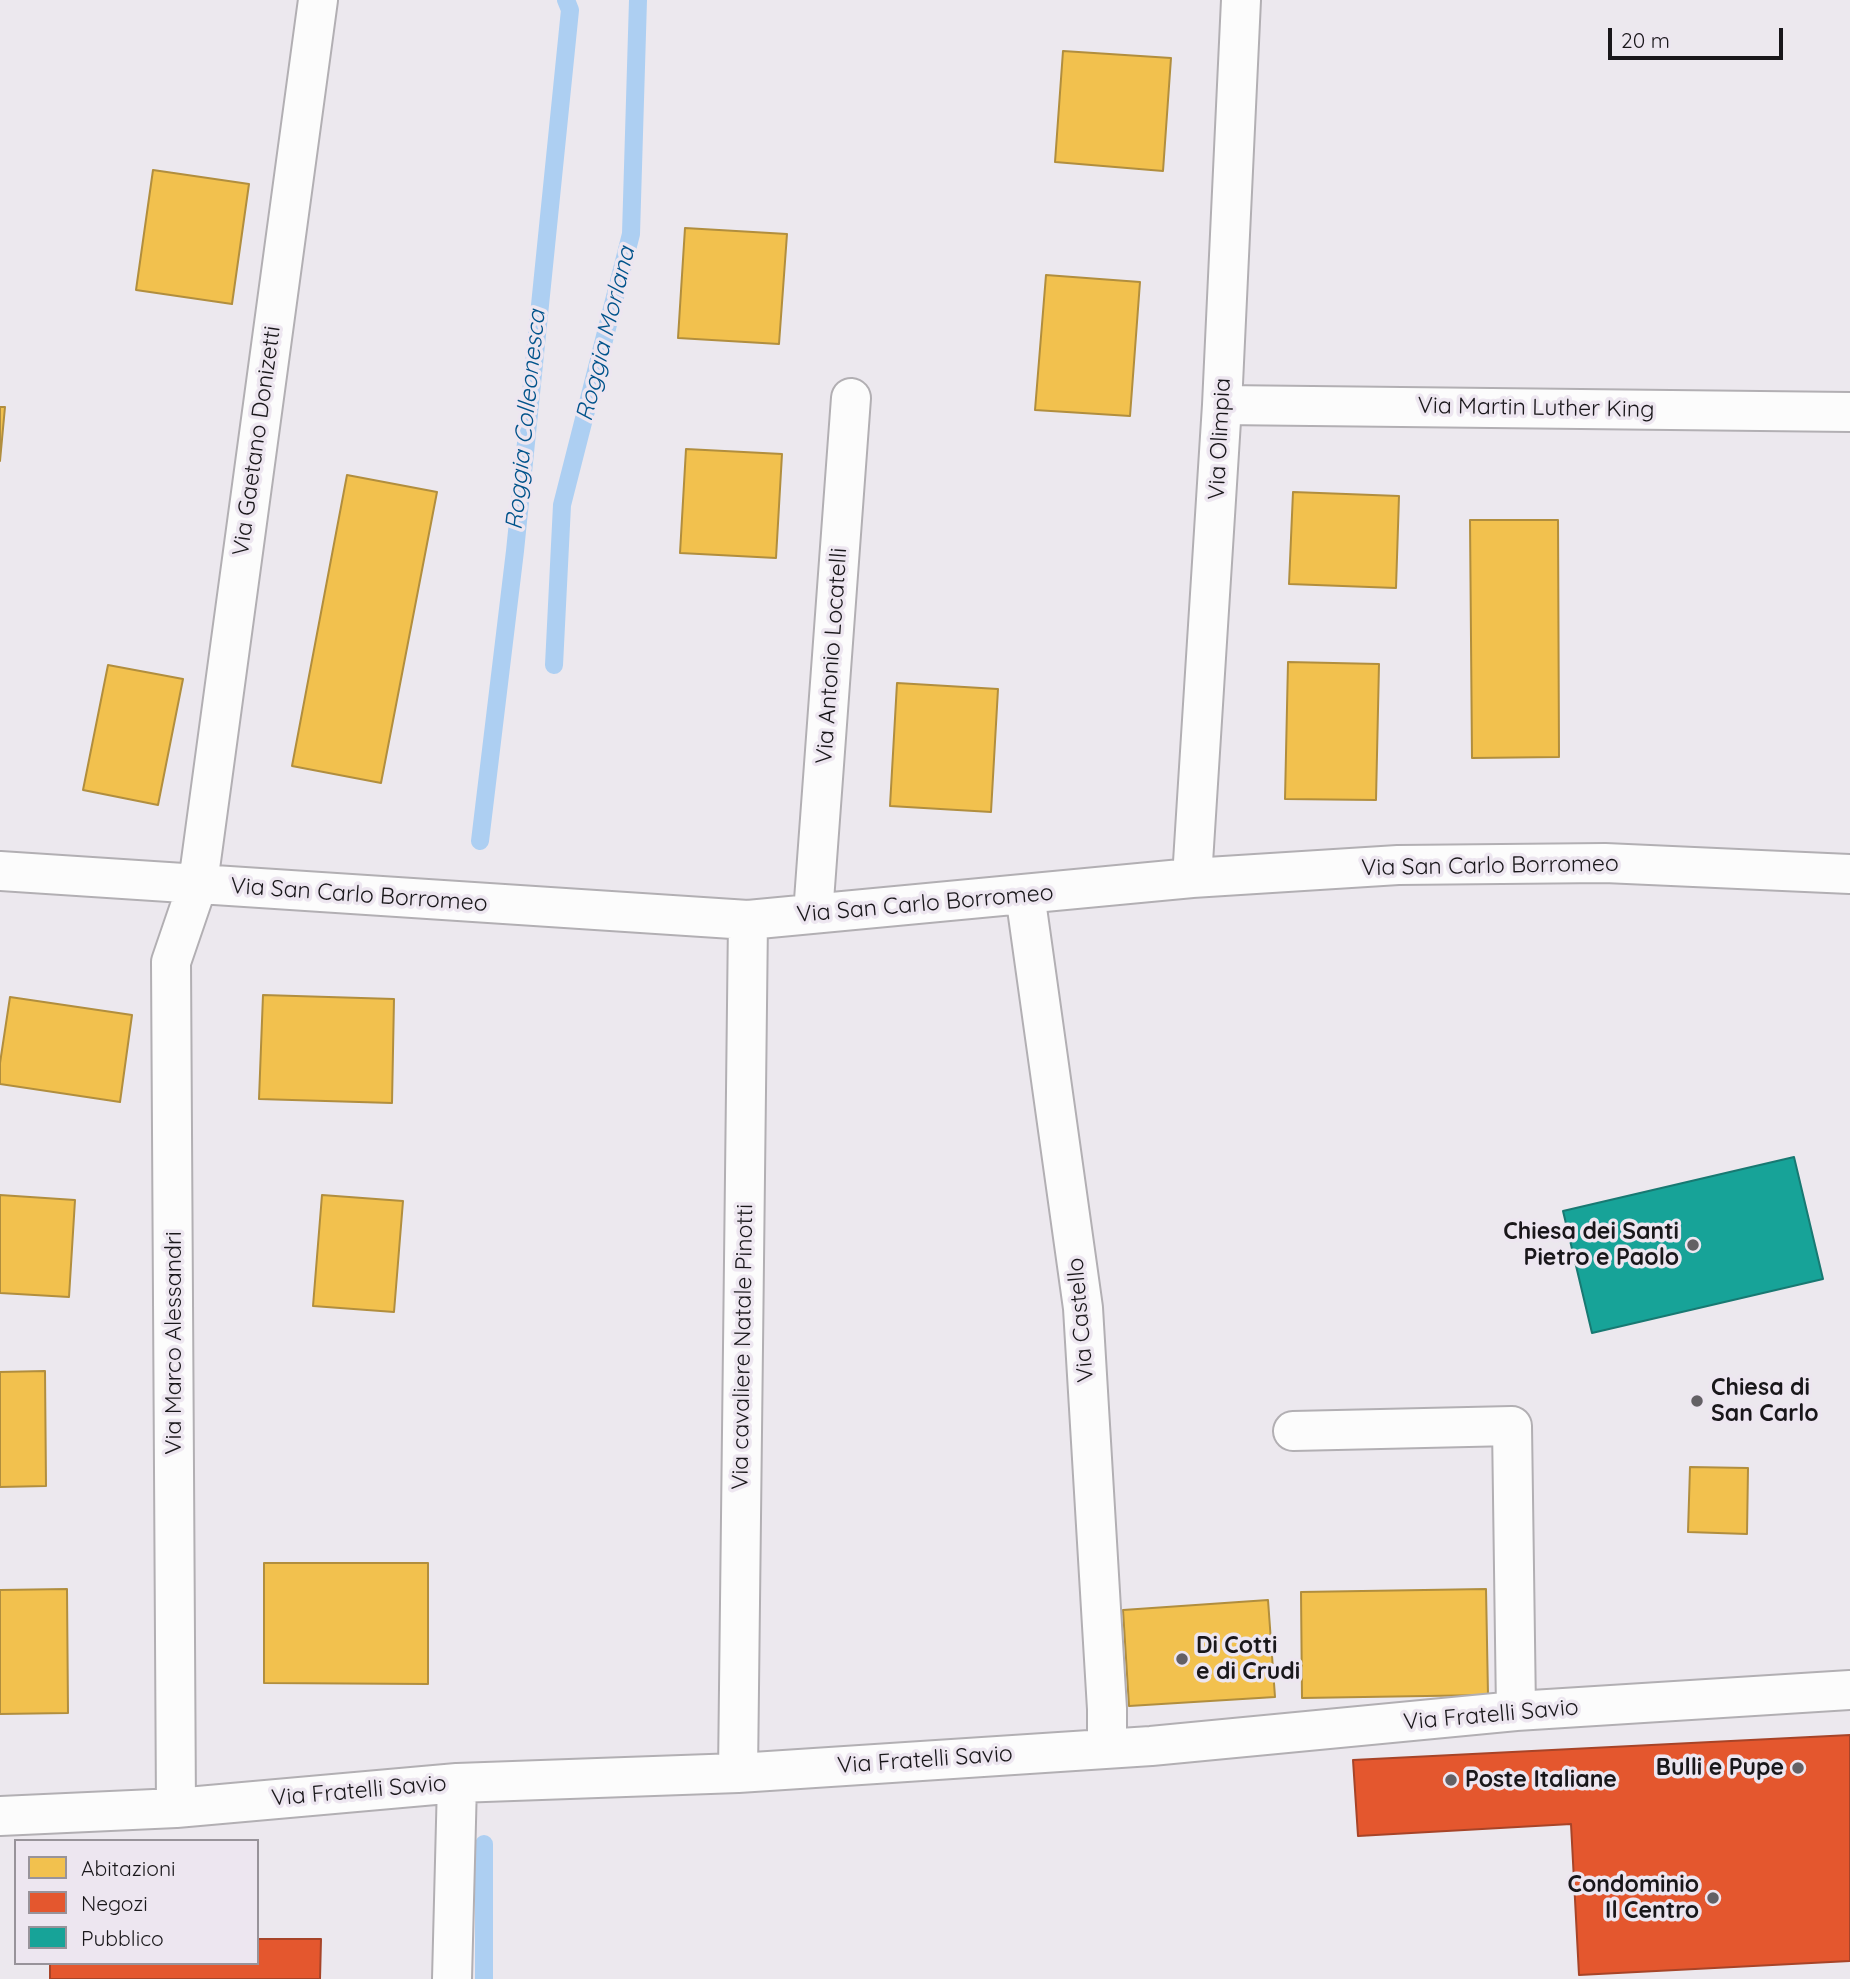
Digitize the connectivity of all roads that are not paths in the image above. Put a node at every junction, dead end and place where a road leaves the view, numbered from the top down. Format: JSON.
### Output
{"nodes":[{"id":1,"x":318,"y":0,"type":"edge"},
{"id":2,"x":1241,"y":0,"type":"edge"},
{"id":3,"x":852,"y":398,"type":"dead end"},
{"id":4,"x":1222,"y":405,"type":"junction"},
{"id":5,"x":1850,"y":412,"type":"edge"},
{"id":6,"x":0,"y":871,"type":"edge"},
{"id":7,"x":1850,"y":874,"type":"edge"},
{"id":8,"x":1192,"y":878,"type":"junction"},
{"id":9,"x":198,"y":883,"type":"junction"},
{"id":10,"x":1025,"y":894,"type":"junction"},
{"id":11,"x":813,"y":914,"type":"junction"},
{"id":12,"x":748,"y":920,"type":"junction"},
{"id":13,"x":1293,"y":1431,"type":"dead end"},
{"id":14,"x":1850,"y":1690,"type":"edge"},
{"id":15,"x":1516,"y":1712,"type":"junction"},
{"id":16,"x":1107,"y":1748,"type":"junction"},
{"id":17,"x":738,"y":1773,"type":"junction"},
{"id":18,"x":457,"y":1783,"type":"junction"},
{"id":19,"x":176,"y":1808,"type":"junction"},
{"id":20,"x":0,"y":1816,"type":"edge"},
{"id":21,"x":452,"y":1979,"type":"edge"}],
"edges":[{"from":1,"to":9,"type":"street","name":"Via Gaetano Donizetti"},
{"from":2,"to":4,"type":"street","name":"Via Olimpia"},
{"from":3,"to":11,"type":"street","name":"Via Antonio Locatelli"},
{"from":4,"to":5,"type":"street","name":"Via Martin Luther King"},
{"from":4,"to":8,"type":"street","name":"Via Olimpia"},
{"from":6,"to":9,"type":"street","name":"Via San Carlo Borromeo"},
{"from":7,"to":8,"type":"street","name":"Via San Carlo Borromeo"},
{"from":8,"to":10,"type":"street","name":"Via San Carlo Borromeo"},
{"from":9,"to":12,"type":"street","name":"Via San Carlo Borromeo"},
{"from":9,"to":19,"type":"street","name":"Via Marco Alessandri"},
{"from":10,"to":11,"type":"street","name":"Via San Carlo Borromeo"},
{"from":10,"to":16,"type":"street","name":"Via Castello"},
{"from":11,"to":12,"type":"street","name":"Via San Carlo Borromeo"},
{"from":12,"to":17,"type":"street","name":"Via cavaliere Natale Pinotti"},
{"from":13,"to":15,"type":"street"},
{"from":14,"to":15,"type":"street","name":"Via Fratelli Savio"},
{"from":15,"to":16,"type":"street","name":"Via Fratelli Savio"},
{"from":16,"to":17,"type":"street","name":"Via Fratelli Savio"},
{"from":17,"to":18,"type":"street","name":"Via Fratelli Savio"},
{"from":18,"to":19,"type":"street","name":"Via Fratelli Savio"},
{"from":18,"to":21,"type":"street"},
{"from":19,"to":20,"type":"street","name":"Via Fratelli Savio"}]}
